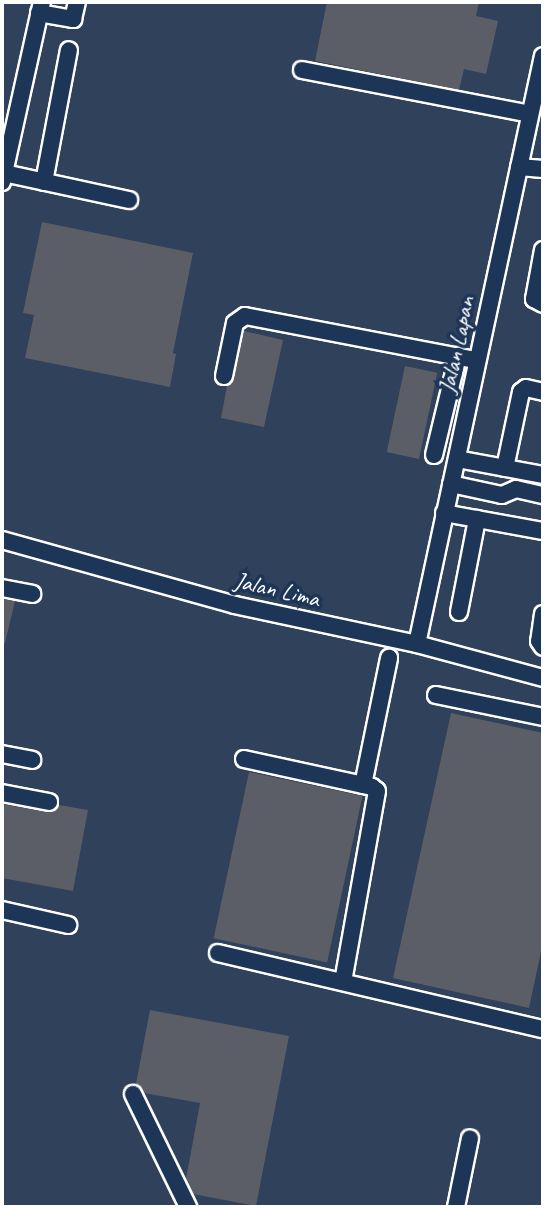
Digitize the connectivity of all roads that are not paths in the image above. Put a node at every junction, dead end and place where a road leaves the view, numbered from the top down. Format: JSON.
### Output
{"nodes":[{"id":1,"x":77,"y":2,"type":"edge"},
{"id":2,"x":40,"y":8,"type":"edge"},
{"id":3,"x":69,"y":50,"type":"dead end"},
{"id":4,"x":543,"y":55,"type":"edge"},
{"id":5,"x":302,"y":70,"type":"dead end"},
{"id":6,"x":530,"y":114,"type":"junction"},
{"id":7,"x":519,"y":167,"type":"junction"},
{"id":8,"x":543,"y":169,"type":"edge"},
{"id":9,"x":3,"y":177,"type":"edge"},
{"id":10,"x":44,"y":182,"type":"junction"},
{"id":11,"x":129,"y":200,"type":"dead end"},
{"id":12,"x":543,"y":250,"type":"edge"},
{"id":13,"x":543,"y":304,"type":"edge"},
{"id":14,"x":458,"y":356,"type":"junction"},
{"id":15,"x":476,"y":360,"type":"junction"},
{"id":16,"x":224,"y":376,"type":"dead end"},
{"id":17,"x":543,"y":391,"type":"edge"},
{"id":18,"x":434,"y":454,"type":"dead end"},
{"id":19,"x":457,"y":459,"type":"junction"},
{"id":20,"x":505,"y":468,"type":"junction"},
{"id":21,"x":543,"y":475,"type":"edge"},
{"id":22,"x":451,"y":484,"type":"junction"},
{"id":23,"x":543,"y":495,"type":"edge"},
{"id":24,"x":444,"y":513,"type":"junction"},
{"id":25,"x":477,"y":519,"type":"junction"},
{"id":26,"x":543,"y":531,"type":"edge"},
{"id":27,"x":2,"y":540,"type":"edge"},
{"id":28,"x":2,"y":588,"type":"edge"},
{"id":29,"x":32,"y":594,"type":"dead end"},
{"id":30,"x":458,"y":612,"type":"dead end"},
{"id":31,"x":543,"y":614,"type":"edge"},
{"id":32,"x":417,"y":644,"type":"junction"},
{"id":33,"x":543,"y":646,"type":"edge"},
{"id":34,"x":389,"y":658,"type":"dead end"},
{"id":35,"x":543,"y":678,"type":"edge"},
{"id":36,"x":436,"y":695,"type":"dead end"},
{"id":37,"x":543,"y":717,"type":"edge"},
{"id":38,"x":2,"y":754,"type":"edge"},
{"id":39,"x":244,"y":759,"type":"dead end"},
{"id":40,"x":32,"y":760,"type":"dead end"},
{"id":41,"x":363,"y":785,"type":"junction"},
{"id":42,"x":2,"y":793,"type":"edge"},
{"id":43,"x":49,"y":803,"type":"dead end"},
{"id":44,"x":2,"y":910,"type":"edge"},
{"id":45,"x":68,"y":925,"type":"dead end"},
{"id":46,"x":218,"y":953,"type":"dead end"},
{"id":47,"x":343,"y":981,"type":"junction"},
{"id":48,"x":543,"y":1029,"type":"edge"},
{"id":49,"x":133,"y":1094,"type":"dead end"},
{"id":50,"x":470,"y":1138,"type":"dead end"},
{"id":51,"x":188,"y":1207,"type":"edge"},
{"id":52,"x":456,"y":1207,"type":"edge"}],
"edges":[{"from":1,"to":2,"type":"street"},
{"from":2,"to":9,"type":"street"},
{"from":3,"to":10,"type":"street"},
{"from":4,"to":6,"type":"street","name":"Jalan Lapan"},
{"from":5,"to":6,"type":"street"},
{"from":6,"to":7,"type":"street","name":"Jalan Lapan"},
{"from":7,"to":8,"type":"street"},
{"from":7,"to":15,"type":"street","name":"Jalan Lapan"},
{"from":9,"to":10,"type":"street"},
{"from":10,"to":11,"type":"street"},
{"from":12,"to":13,"type":"street"},
{"from":14,"to":15,"type":"street"},
{"from":14,"to":16,"type":"street"},
{"from":14,"to":18,"type":"street"},
{"from":15,"to":19,"type":"street","name":"Jalan Lapan"},
{"from":17,"to":20,"type":"street"},
{"from":19,"to":20,"type":"street"},
{"from":19,"to":22,"type":"street","name":"Jalan Lapan"},
{"from":20,"to":21,"type":"street"},
{"from":22,"to":23,"type":"street"},
{"from":22,"to":24,"type":"street","name":"Jalan Lapan"},
{"from":24,"to":25,"type":"street"},
{"from":24,"to":32,"type":"street","name":"Jalan Lapan"},
{"from":25,"to":26,"type":"street"},
{"from":25,"to":30,"type":"street"},
{"from":27,"to":32,"type":"street","name":"Jalan Lima"},
{"from":28,"to":29,"type":"street"},
{"from":31,"to":33,"type":"street"},
{"from":32,"to":35,"type":"street","name":"Jalan Lima"},
{"from":34,"to":41,"type":"street"},
{"from":36,"to":37,"type":"street"},
{"from":38,"to":40,"type":"street"},
{"from":39,"to":41,"type":"street"},
{"from":41,"to":47,"type":"street"},
{"from":42,"to":43,"type":"street"},
{"from":44,"to":45,"type":"street"},
{"from":46,"to":47,"type":"street"},
{"from":47,"to":48,"type":"street"},
{"from":49,"to":51,"type":"street"},
{"from":50,"to":52,"type":"street"}]}
